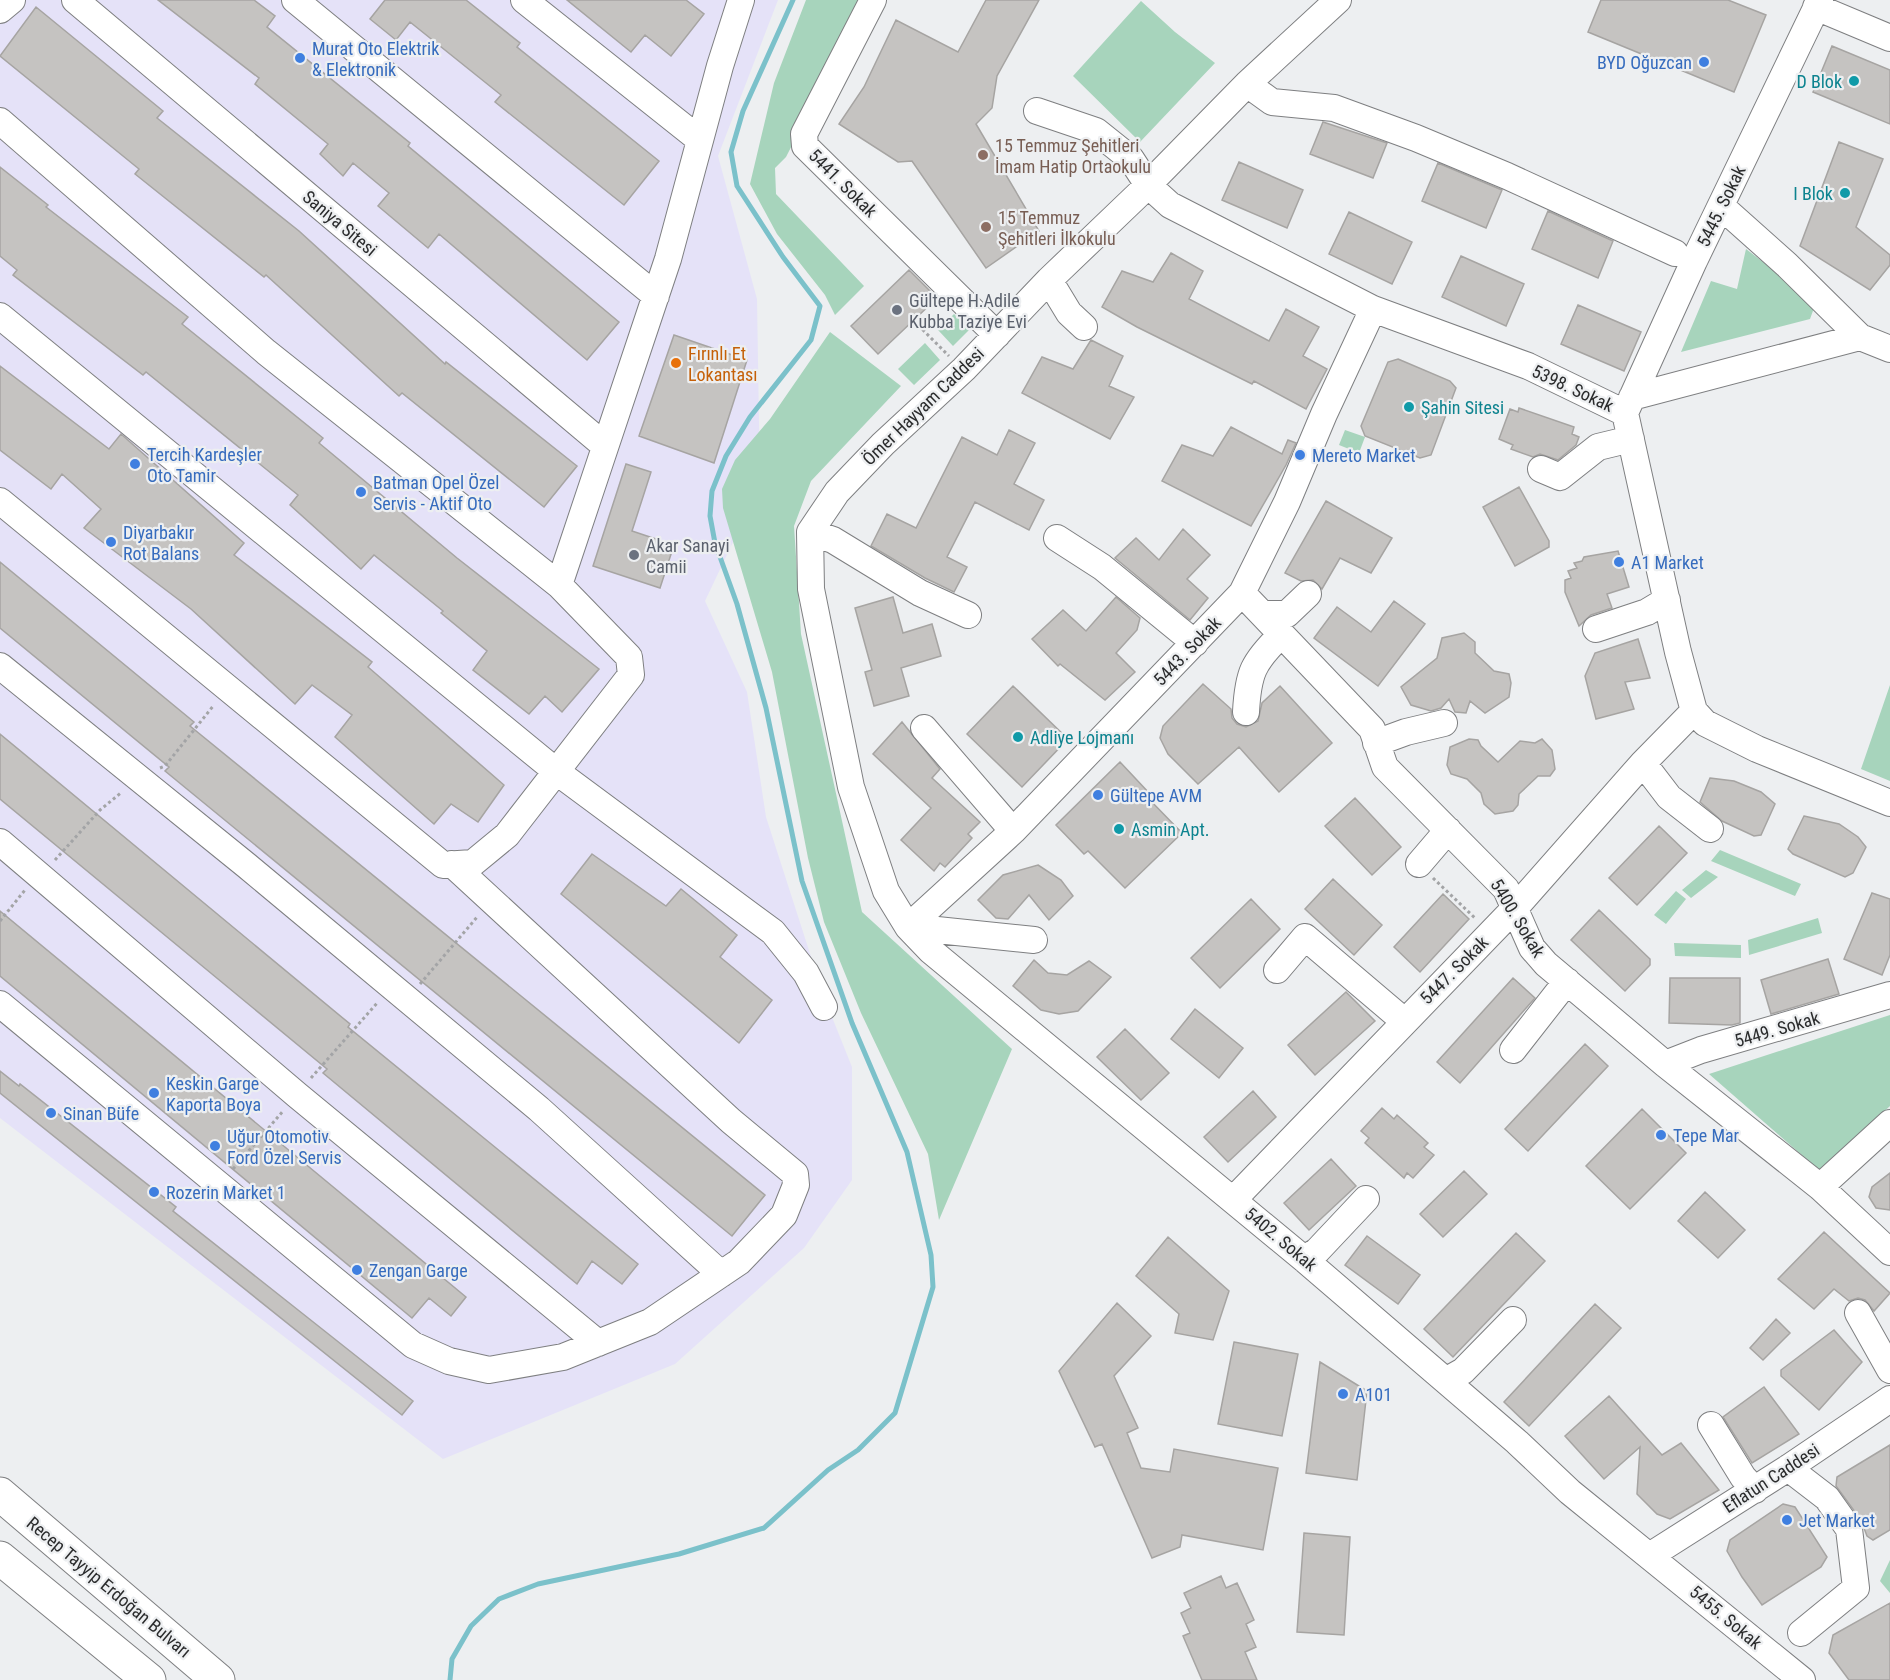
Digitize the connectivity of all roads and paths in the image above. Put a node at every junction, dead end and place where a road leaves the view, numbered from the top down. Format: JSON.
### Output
{"nodes":[{"id":1,"x":12,"y":0,"type":"edge"},
{"id":2,"x":75,"y":0,"type":"edge"},
{"id":3,"x":295,"y":0,"type":"edge"},
{"id":4,"x":524,"y":0,"type":"edge"},
{"id":5,"x":741,"y":0,"type":"edge"},
{"id":6,"x":873,"y":0,"type":"edge"},
{"id":7,"x":1338,"y":0,"type":"edge"},
{"id":8,"x":1818,"y":3,"type":"edge"},
{"id":9,"x":0,"y":10,"type":"edge"},
{"id":10,"x":1890,"y":38,"type":"edge"},
{"id":11,"x":1247,"y":84,"type":"junction"},
{"id":12,"x":1037,"y":111,"type":"dead end"},
{"id":13,"x":0,"y":121,"type":"edge"},
{"id":14,"x":700,"y":140,"type":"junction"},
{"id":15,"x":1148,"y":185,"type":"junction"},
{"id":16,"x":1722,"y":207,"type":"junction"},
{"id":17,"x":1675,"y":253,"type":"dead end"},
{"id":18,"x":1049,"y":280,"type":"junction"},
{"id":19,"x":656,"y":296,"type":"junction"},
{"id":20,"x":1372,"y":309,"type":"junction"},
{"id":21,"x":0,"y":315,"type":"edge"},
{"id":22,"x":914,"y":321,"type":"dead end"},
{"id":23,"x":1084,"y":327,"type":"dead end"},
{"id":24,"x":997,"y":335,"type":"junction"},
{"id":25,"x":1860,"y":336,"type":"junction"},
{"id":26,"x":1890,"y":349,"type":"edge"},
{"id":27,"x":964,"y":369,"type":"junction"},
{"id":28,"x":1628,"y":405,"type":"junction"},
{"id":29,"x":1631,"y":439,"type":"junction"},
{"id":30,"x":605,"y":446,"type":"junction"},
{"id":31,"x":1540,"y":469,"type":"dead end"},
{"id":32,"x":0,"y":501,"type":"edge"},
{"id":33,"x":810,"y":532,"type":"junction"},
{"id":34,"x":1057,"y":538,"type":"dead end"},
{"id":35,"x":559,"y":585,"type":"junction"},
{"id":36,"x":1242,"y":593,"type":"junction"},
{"id":37,"x":1308,"y":594,"type":"dead end"},
{"id":38,"x":1667,"y":600,"type":"junction"},
{"id":39,"x":1264,"y":614,"type":"junction"},
{"id":40,"x":968,"y":615,"type":"dead end"},
{"id":41,"x":1596,"y":629,"type":"dead end"},
{"id":42,"x":1281,"y":635,"type":"junction"},
{"id":43,"x":1195,"y":642,"type":"junction"},
{"id":44,"x":0,"y":666,"type":"edge"},
{"id":45,"x":227,"y":688,"type":"junction"},
{"id":46,"x":1694,"y":711,"type":"junction"},
{"id":47,"x":1246,"y":712,"type":"dead end"},
{"id":48,"x":1444,"y":723,"type":"dead end"},
{"id":49,"x":924,"y":728,"type":"dead end"},
{"id":50,"x":1376,"y":743,"type":"junction"},
{"id":51,"x":1643,"y":763,"type":"junction"},
{"id":52,"x":557,"y":771,"type":"junction"},
{"id":53,"x":138,"y":778,"type":"junction"},
{"id":54,"x":1890,"y":803,"type":"edge"},
{"id":55,"x":1710,"y":829,"type":"dead end"},
{"id":56,"x":1448,"y":830,"type":"junction"},
{"id":57,"x":1013,"y":831,"type":"junction"},
{"id":58,"x":0,"y":842,"type":"edge"},
{"id":59,"x":452,"y":864,"type":"junction"},
{"id":60,"x":1419,"y":864,"type":"joint"},
{"id":61,"x":38,"y":874,"type":"junction"},
{"id":62,"x":491,"y":901,"type":"junction"},
{"id":63,"x":1515,"y":908,"type":"junction"},
{"id":64,"x":0,"y":921,"type":"edge"},
{"id":65,"x":908,"y":927,"type":"junction"},
{"id":66,"x":1469,"y":927,"type":"dead end"},
{"id":67,"x":1034,"y":940,"type":"dead end"},
{"id":68,"x":1277,"y":970,"type":"dead end"},
{"id":69,"x":1567,"y":981,"type":"junction"},
{"id":70,"x":1890,"y":995,"type":"edge"},
{"id":71,"x":407,"y":999,"type":"junction"},
{"id":72,"x":0,"y":1004,"type":"edge"},
{"id":73,"x":824,"y":1006,"type":"dead end"},
{"id":74,"x":1404,"y":1021,"type":"junction"},
{"id":75,"x":1513,"y":1050,"type":"dead end"},
{"id":76,"x":1665,"y":1064,"type":"junction"},
{"id":77,"x":1890,"y":1123,"type":"edge"},
{"id":78,"x":1820,"y":1187,"type":"junction"},
{"id":79,"x":1234,"y":1199,"type":"junction"},
{"id":80,"x":1366,"y":1199,"type":"dead end"},
{"id":81,"x":1890,"y":1252,"type":"edge"},
{"id":82,"x":1305,"y":1258,"type":"junction"},
{"id":83,"x":721,"y":1274,"type":"junction"},
{"id":84,"x":1858,"y":1313,"type":"dead end"},
{"id":85,"x":1513,"y":1320,"type":"dead end"},
{"id":86,"x":598,"y":1343,"type":"junction"},
{"id":87,"x":1890,"y":1370,"type":"edge"},
{"id":88,"x":1446,"y":1380,"type":"junction"},
{"id":89,"x":1890,"y":1399,"type":"edge"},
{"id":90,"x":1711,"y":1425,"type":"dead end"},
{"id":91,"x":1788,"y":1468,"type":"junction"},
{"id":92,"x":1755,"y":1490,"type":"junction"},
{"id":93,"x":0,"y":1494,"type":"edge"},
{"id":94,"x":1651,"y":1555,"type":"junction"},
{"id":95,"x":0,"y":1558,"type":"edge"},
{"id":96,"x":1801,"y":1633,"type":"dead end"},
{"id":97,"x":148,"y":1680,"type":"edge"},
{"id":98,"x":218,"y":1680,"type":"edge"},
{"id":99,"x":1802,"y":1680,"type":"edge"}],
"edges":[{"from":1,"to":9,"type":"street"},
{"from":2,"to":30,"type":"street","name":"Saniya Sitesi"},
{"from":3,"to":19,"type":"street"},
{"from":4,"to":14,"type":"street"},
{"from":5,"to":14,"type":"street"},
{"from":6,"to":24,"type":"street","name":"5441. Sokak"},
{"from":7,"to":11,"type":"street","name":"Ömer Hayyam Caddesi"},
{"from":8,"to":10,"type":"street"},
{"from":8,"to":16,"type":"street","name":"5445. Sokak"},
{"from":11,"to":15,"type":"street","name":"Ömer Hayyam Caddesi"},
{"from":11,"to":17,"type":"street"},
{"from":12,"to":15,"type":"street","name":"5398. Sokak"},
{"from":13,"to":35,"type":"street"},
{"from":14,"to":19,"type":"street"},
{"from":15,"to":18,"type":"street","name":"Ömer Hayyam Caddesi"},
{"from":15,"to":20,"type":"street","name":"5398. Sokak"},
{"from":16,"to":25,"type":"street"},
{"from":16,"to":28,"type":"street","name":"5445. Sokak"},
{"from":18,"to":23,"type":"street"},
{"from":18,"to":24,"type":"street","name":"Ömer Hayyam Caddesi"},
{"from":19,"to":30,"type":"street"},
{"from":20,"to":28,"type":"street","name":"5398. Sokak"},
{"from":20,"to":36,"type":"street","name":"5443. Sokak"},
{"from":21,"to":52,"type":"street"},
{"from":22,"to":27,"type":"path"},
{"from":24,"to":27,"type":"street","name":"Ömer Hayyam Caddesi"},
{"from":25,"to":26,"type":"street"},
{"from":25,"to":28,"type":"street"},
{"from":27,"to":33,"type":"street","name":"Ömer Hayyam Caddesi"},
{"from":28,"to":29,"type":"street","name":"5398. Sokak"},
{"from":29,"to":31,"type":"street"},
{"from":29,"to":38,"type":"street","name":"5398. Sokak"},
{"from":30,"to":35,"type":"street"},
{"from":32,"to":45,"type":"street"},
{"from":33,"to":40,"type":"street"},
{"from":33,"to":65,"type":"street"},
{"from":34,"to":43,"type":"street"},
{"from":35,"to":52,"type":"street"},
{"from":36,"to":39,"type":"street","name":"5400. Sokak"},
{"from":36,"to":43,"type":"street","name":"5443. Sokak"},
{"from":37,"to":39,"type":"street"},
{"from":38,"to":41,"type":"street"},
{"from":38,"to":46,"type":"street","name":"5398. Sokak"},
{"from":39,"to":42,"type":"street","name":"5400. Sokak"},
{"from":42,"to":47,"type":"street"},
{"from":42,"to":50,"type":"street","name":"5400. Sokak"},
{"from":43,"to":57,"type":"street","name":"5443. Sokak"},
{"from":44,"to":53,"type":"street"},
{"from":45,"to":53,"type":"path"},
{"from":45,"to":59,"type":"street"},
{"from":46,"to":51,"type":"street","name":"5447. Sokak"},
{"from":46,"to":54,"type":"street"},
{"from":48,"to":50,"type":"street"},
{"from":49,"to":57,"type":"street"},
{"from":50,"to":56,"type":"street","name":"5400. Sokak"},
{"from":51,"to":55,"type":"street"},
{"from":51,"to":63,"type":"street","name":"5447. Sokak"},
{"from":52,"to":59,"type":"street"},
{"from":52,"to":73,"type":"street"},
{"from":53,"to":61,"type":"path"},
{"from":53,"to":71,"type":"street"},
{"from":56,"to":60,"type":"street"},
{"from":56,"to":63,"type":"street","name":"5400. Sokak"},
{"from":57,"to":65,"type":"street","name":"5443. Sokak"},
{"from":58,"to":61,"type":"street"},
{"from":59,"to":62,"type":"street"},
{"from":60,"to":66,"type":"path"},
{"from":61,"to":64,"type":"path"},
{"from":61,"to":86,"type":"street"},
{"from":62,"to":71,"type":"path"},
{"from":62,"to":83,"type":"street"},
{"from":63,"to":69,"type":"street","name":"5400. Sokak"},
{"from":63,"to":74,"type":"street","name":"5447. Sokak"},
{"from":65,"to":67,"type":"street"},
{"from":65,"to":79,"type":"street","name":"5402. Sokak"},
{"from":68,"to":74,"type":"street"},
{"from":69,"to":75,"type":"street"},
{"from":69,"to":76,"type":"street","name":"5400. Sokak"},
{"from":70,"to":76,"type":"street","name":"5449. Sokak"},
{"from":71,"to":83,"type":"street"},
{"from":72,"to":86,"type":"street"},
{"from":74,"to":79,"type":"street","name":"5447. Sokak"},
{"from":76,"to":78,"type":"street","name":"5400. Sokak"},
{"from":77,"to":78,"type":"street"},
{"from":78,"to":81,"type":"street","name":"5400. Sokak"},
{"from":79,"to":82,"type":"street","name":"5402. Sokak"},
{"from":80,"to":82,"type":"street"},
{"from":82,"to":88,"type":"street","name":"5402. Sokak"},
{"from":83,"to":86,"type":"street"},
{"from":84,"to":87,"type":"street"},
{"from":85,"to":88,"type":"street"},
{"from":88,"to":94,"type":"street","name":"5402. Sokak"},
{"from":89,"to":91,"type":"street","name":"Eflatun Caddesi"},
{"from":90,"to":92,"type":"street"},
{"from":91,"to":92,"type":"street","name":"Eflatun Caddesi"},
{"from":91,"to":96,"type":"street"},
{"from":92,"to":94,"type":"street","name":"Eflatun Caddesi"},
{"from":93,"to":98,"type":"highway","name":"Recep Tayyip Erdoğan Bulvarı"},
{"from":94,"to":99,"type":"street","name":"5455. Sokak"},
{"from":95,"to":97,"type":"highway"}]}
